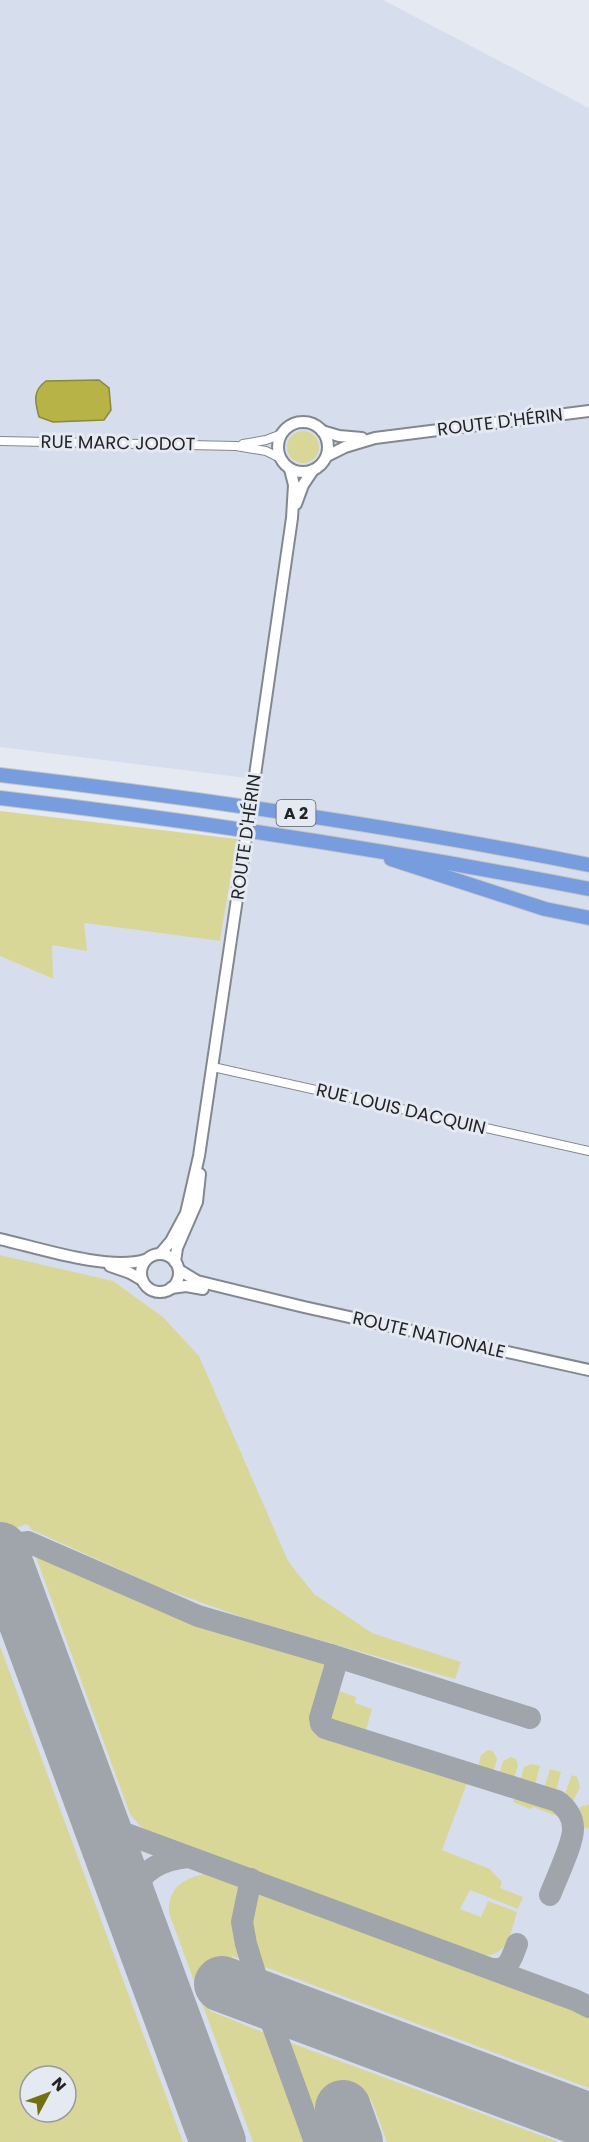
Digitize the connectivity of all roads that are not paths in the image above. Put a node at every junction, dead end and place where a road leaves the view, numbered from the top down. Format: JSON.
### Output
{"nodes":[{"id":1,"x":589,"y":411,"type":"edge"},
{"id":2,"x":322,"y":431,"type":"junction"},
{"id":3,"x":282,"y":434,"type":"junction"},
{"id":4,"x":375,"y":438,"type":"junction"},
{"id":5,"x":0,"y":441,"type":"edge"},
{"id":6,"x":236,"y":446,"type":"junction"},
{"id":7,"x":327,"y":456,"type":"junction"},
{"id":8,"x":280,"y":458,"type":"junction"},
{"id":9,"x":290,"y":469,"type":"junction"},
{"id":10,"x":313,"y":470,"type":"junction"},
{"id":11,"x":292,"y":518,"type":"junction"},
{"id":12,"x":0,"y":775,"type":"edge"},
{"id":13,"x":0,"y":798,"type":"edge"},
{"id":14,"x":313,"y":839,"type":"junction"},
{"id":15,"x":589,"y":865,"type":"edge"},
{"id":16,"x":589,"y":889,"type":"edge"},
{"id":17,"x":589,"y":918,"type":"edge"},
{"id":18,"x":213,"y":1067,"type":"junction"},
{"id":19,"x":589,"y":1151,"type":"edge"},
{"id":20,"x":199,"y":1156,"type":"junction"},
{"id":21,"x":0,"y":1239,"type":"edge"},
{"id":22,"x":160,"y":1254,"type":"junction"},
{"id":23,"x":145,"y":1260,"type":"junction"},
{"id":24,"x":96,"y":1261,"type":"junction"},
{"id":25,"x":177,"y":1266,"type":"junction"},
{"id":26,"x":142,"y":1280,"type":"junction"},
{"id":27,"x":171,"y":1288,"type":"junction"},
{"id":28,"x":304,"y":1307,"type":"junction"},
{"id":29,"x":589,"y":1372,"type":"edge"}],
"edges":[{"from":1,"to":4,"type":"street","name":"ROUTE D'HÉRIN"},
{"from":2,"to":3,"type":"street"},
{"from":2,"to":4,"type":"street","name":"ROUTE D'HÉRIN"},
{"from":2,"to":7,"type":"street"},
{"from":3,"to":6,"type":"street","name":"RUE MARC JODOT"},
{"from":3,"to":8,"type":"street"},
{"from":4,"to":7,"type":"street","name":"ROUTE D'HÉRIN"},
{"from":5,"to":6,"type":"street","name":"RUE MARC JODOT"},
{"from":6,"to":8,"type":"street","name":"RUE MARC JODOT"},
{"from":7,"to":10,"type":"street"},
{"from":8,"to":9,"type":"street"},
{"from":9,"to":10,"type":"street"},
{"from":9,"to":11,"type":"street","name":"ROUTE D'HÉRIN"},
{"from":10,"to":11,"type":"street","name":"ROUTE D'HÉRIN"},
{"from":11,"to":18,"type":"street","name":"ROUTE D'HÉRIN","bridge":true},
{"from":12,"to":15,"type":"highway","number":"A 2"},
{"from":13,"to":14,"type":"highway","number":"A 2"},
{"from":14,"to":16,"type":"highway","number":"A 2"},
{"from":14,"to":17,"type":"highway"},
{"from":18,"to":19,"type":"street","name":"RUE LOUIS DACQUIN"},
{"from":18,"to":20,"type":"street","name":"ROUTE D'HÉRIN"},
{"from":20,"to":22,"type":"street","name":"ROUTE D'HÉRIN"},
{"from":20,"to":25,"type":"street","name":"ROUTE D'HÉRIN"},
{"from":21,"to":24,"type":"street"},
{"from":22,"to":23,"type":"street"},
{"from":22,"to":25,"type":"street"},
{"from":23,"to":24,"type":"street"},
{"from":23,"to":26,"type":"street"},
{"from":24,"to":26,"type":"street"},
{"from":25,"to":27,"type":"street"},
{"from":25,"to":28,"type":"street","name":"ROUTE NATIONALE"},
{"from":26,"to":27,"type":"street"},
{"from":27,"to":28,"type":"street","name":"ROUTE NATIONALE"},
{"from":28,"to":29,"type":"street","name":"ROUTE NATIONALE"}]}
